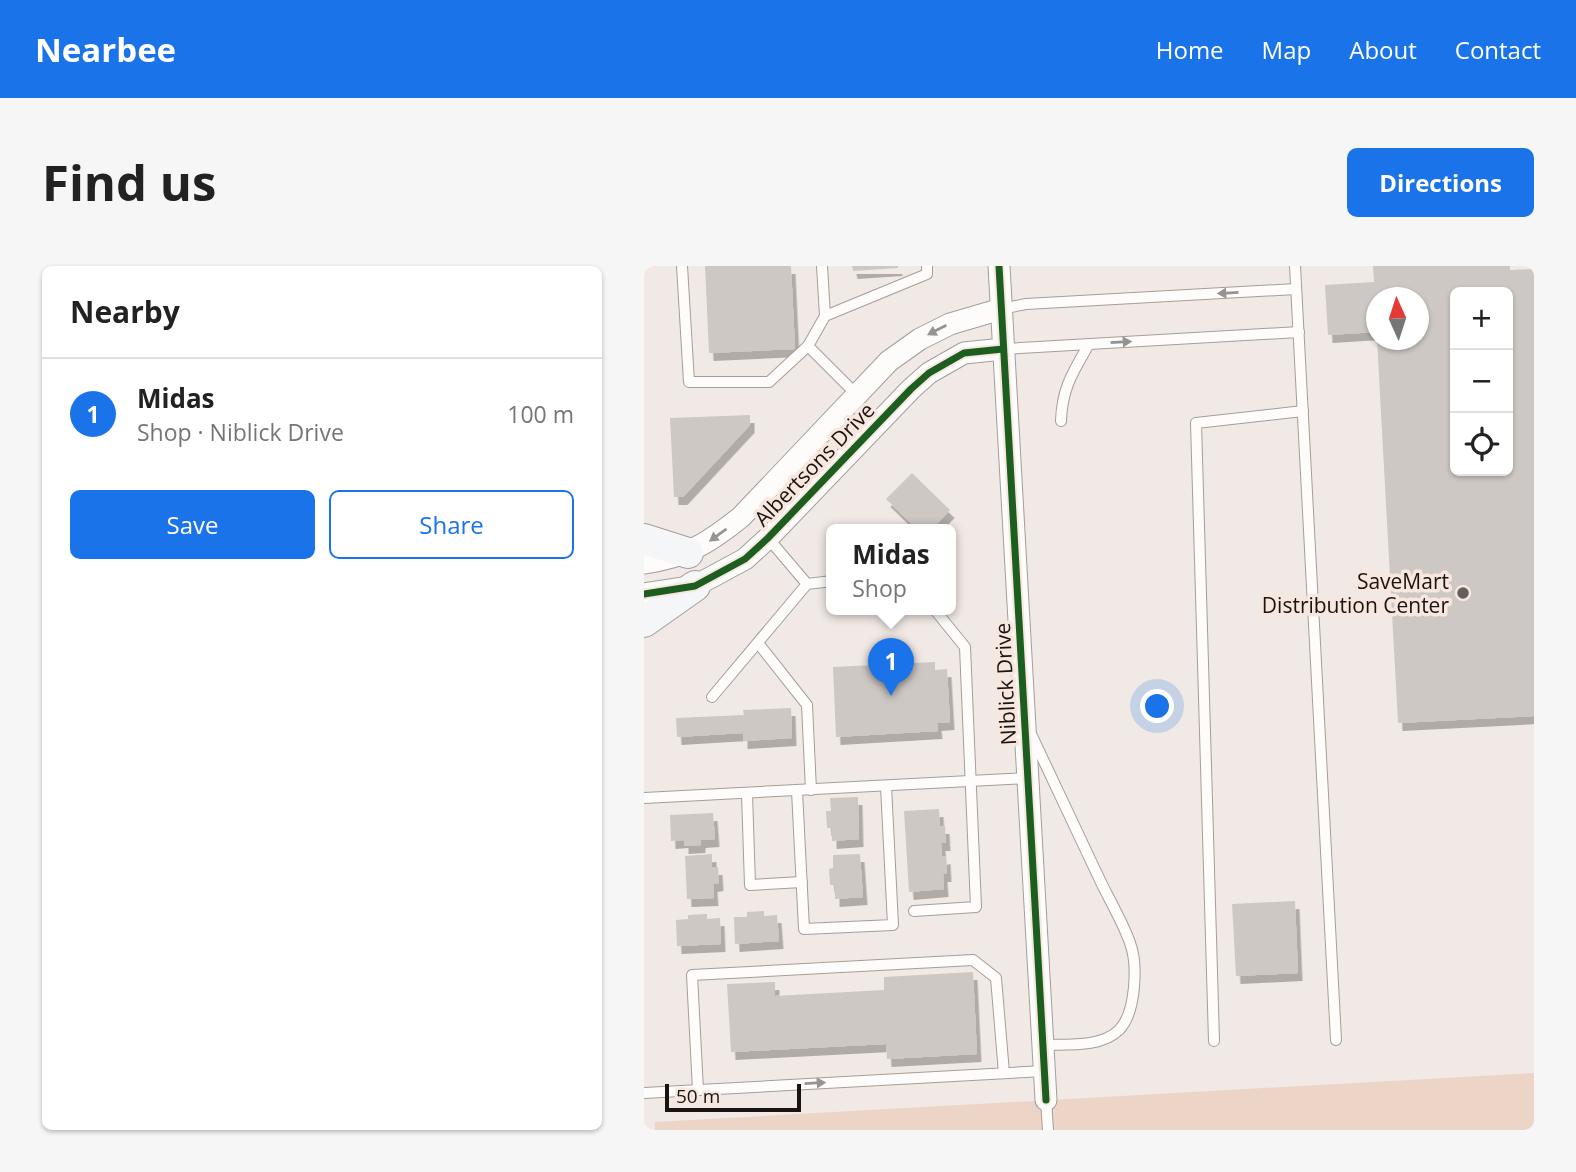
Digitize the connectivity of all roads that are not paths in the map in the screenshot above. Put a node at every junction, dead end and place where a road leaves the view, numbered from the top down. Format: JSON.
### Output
{"nodes":[{"id":1,"x":682,"y":266,"type":"edge"},
{"id":2,"x":822,"y":266,"type":"edge"},
{"id":3,"x":927,"y":266,"type":"edge"},
{"id":4,"x":999,"y":266,"type":"edge"},
{"id":5,"x":1295,"y":266,"type":"edge"},
{"id":6,"x":1296,"y":289,"type":"junction"},
{"id":7,"x":1001,"y":309,"type":"junction"},
{"id":8,"x":825,"y":316,"type":"junction"},
{"id":9,"x":1298,"y":331,"type":"junction"},
{"id":10,"x":1089,"y":344,"type":"junction"},
{"id":11,"x":808,"y":346,"type":"junction"},
{"id":12,"x":1003,"y":348,"type":"junction"},
{"id":13,"x":856,"y":394,"type":"junction"},
{"id":14,"x":1303,"y":411,"type":"junction"},
{"id":15,"x":1061,"y":421,"type":"dead end"},
{"id":16,"x":768,"y":538,"type":"junction"},
{"id":17,"x":644,"y":539,"type":"edge"},
{"id":18,"x":688,"y":553,"type":"junction"},
{"id":19,"x":644,"y":562,"type":"edge"},
{"id":20,"x":826,"y":582,"type":"edge"},
{"id":21,"x":807,"y":584,"type":"junction"},
{"id":22,"x":695,"y":586,"type":"junction"},
{"id":23,"x":644,"y":594,"type":"edge"},
{"id":24,"x":939,"y":615,"type":"edge"},
{"id":25,"x":644,"y":622,"type":"edge"},
{"id":26,"x":758,"y":643,"type":"junction"},
{"id":27,"x":712,"y":697,"type":"dead end"},
{"id":28,"x":1025,"y":722,"type":"junction"},
{"id":29,"x":1028,"y":778,"type":"junction"},
{"id":30,"x":970,"y":782,"type":"junction"},
{"id":31,"x":886,"y":786,"type":"junction"},
{"id":32,"x":811,"y":790,"type":"junction"},
{"id":33,"x":797,"y":791,"type":"junction"},
{"id":34,"x":747,"y":794,"type":"junction"},
{"id":35,"x":644,"y":798,"type":"edge"},
{"id":36,"x":802,"y":882,"type":"junction"},
{"id":37,"x":914,"y":911,"type":"dead end"},
{"id":38,"x":1336,"y":1040,"type":"dead end"},
{"id":39,"x":1214,"y":1041,"type":"dead end"},
{"id":40,"x":1043,"y":1045,"type":"junction"},
{"id":41,"x":1044,"y":1071,"type":"junction"},
{"id":42,"x":1004,"y":1073,"type":"junction"},
{"id":43,"x":698,"y":1090,"type":"junction"},
{"id":44,"x":644,"y":1093,"type":"edge"},
{"id":45,"x":1046,"y":1100,"type":"joint"},
{"id":46,"x":1048,"y":1130,"type":"edge"}],
"edges":[{"from":1,"to":11,"type":"lane"},
{"from":2,"to":8,"type":"lane"},
{"from":3,"to":8,"type":"lane"},
{"from":4,"to":7,"type":"street","name":"Niblick Drive"},
{"from":5,"to":6,"type":"lane"},
{"from":6,"to":7,"type":"lane","one_way":true},
{"from":6,"to":9,"type":"lane"},
{"from":7,"to":12,"type":"street","name":"Niblick Drive"},
{"from":7,"to":13,"type":"street","name":"Albertsons Drive","one_way":true},
{"from":8,"to":11,"type":"lane"},
{"from":10,"to":9,"type":"lane","one_way":true},
{"from":9,"to":14,"type":"lane"},
{"from":10,"to":12,"type":"lane"},
{"from":10,"to":15,"type":"lane"},
{"from":11,"to":13,"type":"lane"},
{"from":12,"to":16,"type":"street","name":"Albertsons Drive"},
{"from":12,"to":28,"type":"street","name":"Niblick Drive"},
{"from":13,"to":18,"type":"street","name":"Albertsons Drive","one_way":true},
{"from":14,"to":38,"type":"lane"},
{"from":14,"to":39,"type":"lane"},
{"from":16,"to":21,"type":"lane"},
{"from":16,"to":22,"type":"street","name":"Albertsons Drive"},
{"from":17,"to":18,"type":"main road"},
{"from":18,"to":19,"type":"street","name":"Albertsons Drive"},
{"from":20,"to":21,"type":"lane"},
{"from":21,"to":26,"type":"lane"},
{"from":22,"to":23,"type":"street","name":"Albertsons Drive"},
{"from":22,"to":25,"type":"main road"},
{"from":24,"to":30,"type":"lane"},
{"from":26,"to":27,"type":"lane"},
{"from":26,"to":32,"type":"lane"},
{"from":28,"to":29,"type":"street","name":"Niblick Drive"},
{"from":28,"to":40,"type":"lane"},
{"from":29,"to":30,"type":"lane"},
{"from":29,"to":40,"type":"street","name":"Niblick Drive"},
{"from":30,"to":31,"type":"lane"},
{"from":30,"to":37,"type":"lane"},
{"from":31,"to":32,"type":"lane"},
{"from":31,"to":36,"type":"lane"},
{"from":32,"to":33,"type":"lane"},
{"from":33,"to":34,"type":"lane"},
{"from":33,"to":36,"type":"lane"},
{"from":34,"to":35,"type":"lane"},
{"from":34,"to":36,"type":"lane"},
{"from":40,"to":41,"type":"street","name":"Niblick Drive"},
{"from":41,"to":42,"type":"lane"},
{"from":41,"to":45,"type":"street","name":"Niblick Drive"},
{"from":43,"to":42,"type":"lane","one_way":true},
{"from":42,"to":43,"type":"lane"},
{"from":43,"to":44,"type":"lane"},
{"from":45,"to":46,"type":"lane"}]}
